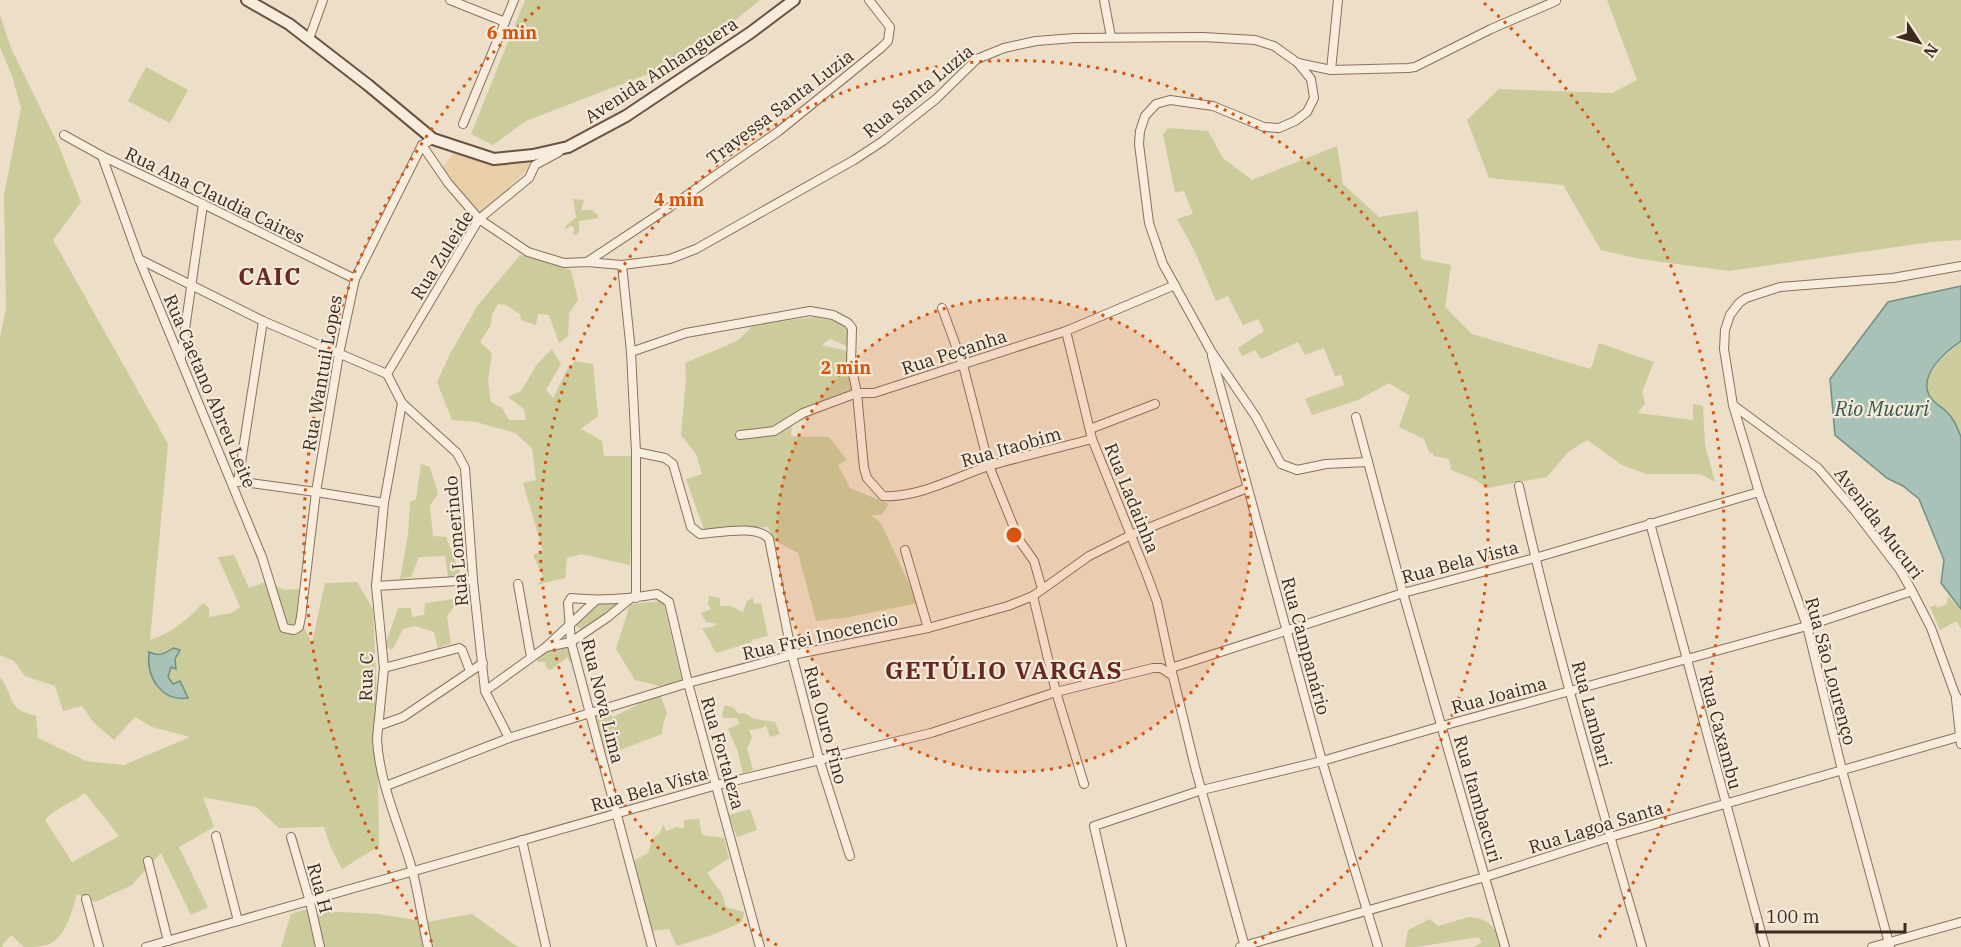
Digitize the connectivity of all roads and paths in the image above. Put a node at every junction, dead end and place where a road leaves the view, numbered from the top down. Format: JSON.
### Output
{"nodes":[{"id":1,"x":247,"y":0,"type":"edge"},
{"id":2,"x":323,"y":0,"type":"edge"},
{"id":3,"x":450,"y":0,"type":"edge"},
{"id":4,"x":514,"y":0,"type":"edge"},
{"id":5,"x":794,"y":0,"type":"edge"},
{"id":6,"x":868,"y":0,"type":"edge"},
{"id":7,"x":1104,"y":0,"type":"edge"},
{"id":8,"x":1338,"y":0,"type":"edge"},
{"id":9,"x":1556,"y":1,"type":"edge"},
{"id":10,"x":505,"y":22,"type":"junction"},
{"id":11,"x":1111,"y":37,"type":"junction"},
{"id":12,"x":309,"y":39,"type":"junction"},
{"id":13,"x":1298,"y":63,"type":"junction"},
{"id":14,"x":1331,"y":70,"type":"junction"},
{"id":15,"x":463,"y":124,"type":"dead end"},
{"id":16,"x":64,"y":135,"type":"dead end"},
{"id":17,"x":433,"y":139,"type":"junction"},
{"id":18,"x":422,"y":145,"type":"junction"},
{"id":19,"x":568,"y":147,"type":"junction"},
{"id":20,"x":102,"y":156,"type":"junction"},
{"id":21,"x":202,"y":204,"type":"junction"},
{"id":22,"x":478,"y":219,"type":"junction"},
{"id":23,"x":139,"y":259,"type":"junction"},
{"id":24,"x":587,"y":262,"type":"junction"},
{"id":25,"x":622,"y":265,"type":"junction"},
{"id":26,"x":1961,"y":266,"type":"edge"},
{"id":27,"x":355,"y":279,"type":"junction"},
{"id":28,"x":190,"y":284,"type":"junction"},
{"id":29,"x":1175,"y":285,"type":"junction"},
{"id":30,"x":942,"y":308,"type":"dead end"},
{"id":31,"x":262,"y":321,"type":"junction"},
{"id":32,"x":1066,"y":331,"type":"junction"},
{"id":33,"x":1211,"y":351,"type":"junction"},
{"id":34,"x":631,"y":352,"type":"junction"},
{"id":35,"x":339,"y":354,"type":"junction"},
{"id":36,"x":181,"y":359,"type":"junction"},
{"id":37,"x":963,"y":364,"type":"junction"},
{"id":38,"x":387,"y":374,"type":"junction"},
{"id":39,"x":857,"y":393,"type":"junction"},
{"id":40,"x":402,"y":404,"type":"junction"},
{"id":41,"x":1155,"y":404,"type":"dead end"},
{"id":42,"x":1733,"y":405,"type":"junction"},
{"id":43,"x":1356,"y":417,"type":"dead end"},
{"id":44,"x":1090,"y":429,"type":"junction"},
{"id":45,"x":740,"y":435,"type":"dead end"},
{"id":46,"x":1092,"y":439,"type":"junction"},
{"id":47,"x":636,"y":452,"type":"junction"},
{"id":48,"x":1368,"y":462,"type":"junction"},
{"id":49,"x":989,"y":466,"type":"junction"},
{"id":50,"x":235,"y":481,"type":"junction"},
{"id":51,"x":1519,"y":486,"type":"dead end"},
{"id":52,"x":1247,"y":488,"type":"junction"},
{"id":53,"x":316,"y":492,"type":"junction"},
{"id":54,"x":1759,"y":492,"type":"junction"},
{"id":55,"x":384,"y":503,"type":"junction"},
{"id":56,"x":1650,"y":523,"type":"junction"},
{"id":57,"x":1131,"y":536,"type":"junction"},
{"id":58,"x":905,"y":550,"type":"dead end"},
{"id":59,"x":1535,"y":558,"type":"junction"},
{"id":60,"x":473,"y":580,"type":"junction"},
{"id":61,"x":518,"y":584,"type":"dead end"},
{"id":62,"x":376,"y":586,"type":"junction"},
{"id":63,"x":1042,"y":589,"type":"junction"},
{"id":64,"x":1912,"y":591,"type":"junction"},
{"id":65,"x":1403,"y":593,"type":"junction"},
{"id":66,"x":1033,"y":596,"type":"junction"},
{"id":67,"x":633,"y":598,"type":"junction"},
{"id":68,"x":568,"y":601,"type":"joint"},
{"id":69,"x":595,"y":601,"type":"junction"},
{"id":70,"x":570,"y":624,"type":"junction"},
{"id":71,"x":1807,"y":626,"type":"junction"},
{"id":72,"x":928,"y":628,"type":"junction"},
{"id":73,"x":294,"y":630,"type":"joint"},
{"id":74,"x":1287,"y":632,"type":"junction"},
{"id":75,"x":571,"y":642,"type":"junction"},
{"id":76,"x":546,"y":647,"type":"junction"},
{"id":77,"x":792,"y":655,"type":"junction"},
{"id":78,"x":531,"y":657,"type":"junction"},
{"id":79,"x":1687,"y":659,"type":"junction"},
{"id":80,"x":483,"y":663,"type":"junction"},
{"id":81,"x":384,"y":668,"type":"junction"},
{"id":82,"x":470,"y":671,"type":"junction"},
{"id":83,"x":1172,"y":672,"type":"junction"},
{"id":84,"x":688,"y":683,"type":"junction"},
{"id":85,"x":485,"y":691,"type":"junction"},
{"id":86,"x":1570,"y":691,"type":"junction"},
{"id":87,"x":1056,"y":692,"type":"junction"},
{"id":88,"x":1955,"y":694,"type":"junction"},
{"id":89,"x":1961,"y":704,"type":"edge"},
{"id":90,"x":589,"y":714,"type":"junction"},
{"id":91,"x":378,"y":726,"type":"junction"},
{"id":92,"x":1442,"y":726,"type":"junction"},
{"id":93,"x":509,"y":738,"type":"junction"},
{"id":94,"x":1960,"y":739,"type":"edge"},
{"id":95,"x":819,"y":759,"type":"junction"},
{"id":96,"x":1322,"y":760,"type":"junction"},
{"id":97,"x":1842,"y":770,"type":"junction"},
{"id":98,"x":1084,"y":784,"type":"dead end"},
{"id":99,"x":386,"y":786,"type":"junction"},
{"id":100,"x":717,"y":786,"type":"junction"},
{"id":101,"x":1202,"y":790,"type":"junction"},
{"id":102,"x":1725,"y":804,"type":"junction"},
{"id":103,"x":618,"y":814,"type":"junction"},
{"id":104,"x":216,"y":836,"type":"dead end"},
{"id":105,"x":291,"y":837,"type":"dead end"},
{"id":106,"x":1610,"y":837,"type":"junction"},
{"id":107,"x":522,"y":840,"type":"junction"},
{"id":108,"x":850,"y":856,"type":"dead end"},
{"id":109,"x":148,"y":861,"type":"dead end"},
{"id":110,"x":412,"y":871,"type":"junction"},
{"id":111,"x":1485,"y":877,"type":"junction"},
{"id":112,"x":86,"y":899,"type":"dead end"},
{"id":113,"x":310,"y":902,"type":"junction"},
{"id":114,"x":1366,"y":911,"type":"junction"},
{"id":115,"x":238,"y":921,"type":"junction"},
{"id":116,"x":1961,"y":922,"type":"edge"},
{"id":117,"x":168,"y":941,"type":"junction"},
{"id":118,"x":1889,"y":945,"type":"edge"},
{"id":119,"x":99,"y":947,"type":"edge"},
{"id":120,"x":147,"y":947,"type":"edge"},
{"id":121,"x":320,"y":947,"type":"edge"},
{"id":122,"x":428,"y":947,"type":"edge"},
{"id":123,"x":546,"y":947,"type":"edge"},
{"id":124,"x":652,"y":947,"type":"edge"},
{"id":125,"x":760,"y":947,"type":"edge"},
{"id":126,"x":1122,"y":947,"type":"edge"},
{"id":127,"x":1243,"y":947,"type":"edge"},
{"id":128,"x":1378,"y":947,"type":"edge"},
{"id":129,"x":1505,"y":947,"type":"edge"},
{"id":130,"x":1642,"y":947,"type":"edge"},
{"id":131,"x":1765,"y":947,"type":"edge"},
{"id":132,"x":1872,"y":947,"type":"edge"}],
"edges":[{"from":1,"to":12,"type":"street"},
{"from":2,"to":12,"type":"street"},
{"from":3,"to":10,"type":"street"},
{"from":4,"to":10,"type":"street"},
{"from":5,"to":19,"type":"street","name":"Avenida Anhanguera"},
{"from":6,"to":24,"type":"street","name":"Travessa Santa Luzia"},
{"from":7,"to":11,"type":"street"},
{"from":8,"to":14,"type":"street"},
{"from":9,"to":14,"type":"street","name":"Rua Santa Luzia"},
{"from":10,"to":15,"type":"street"},
{"from":11,"to":13,"type":"street","name":"Rua Santa Luzia"},
{"from":11,"to":25,"type":"street","name":"Rua Santa Luzia"},
{"from":12,"to":17,"type":"street"},
{"from":13,"to":14,"type":"street","name":"Rua Santa Luzia"},
{"from":13,"to":29,"type":"street","name":"Rua Campanário"},
{"from":16,"to":20,"type":"street","name":"Rua Ana Claudia Caires"},
{"from":17,"to":18,"type":"street"},
{"from":17,"to":19,"type":"street","name":"Avenida Anhanguera"},
{"from":18,"to":22,"type":"street","name":"Rua Santa Luzia"},
{"from":18,"to":27,"type":"street","name":"Rua Wantuil Lopes"},
{"from":19,"to":22,"type":"street","name":"Rua Zuleide"},
{"from":20,"to":21,"type":"street","name":"Rua Ana Claudia Caires"},
{"from":20,"to":23,"type":"street","name":"Rua Caetano Abreu Leite"},
{"from":21,"to":27,"type":"street","name":"Rua Ana Claudia Caires"},
{"from":21,"to":28,"type":"street"},
{"from":22,"to":24,"type":"street","name":"Rua Santa Luzia"},
{"from":22,"to":38,"type":"street","name":"Rua Zuleide"},
{"from":23,"to":28,"type":"street"},
{"from":23,"to":36,"type":"street","name":"Rua Caetano Abreu Leite"},
{"from":24,"to":25,"type":"street","name":"Rua Santa Luzia"},
{"from":25,"to":34,"type":"street"},
{"from":26,"to":42,"type":"street","name":"Rua São Lourenço"},
{"from":27,"to":35,"type":"street","name":"Rua Wantuil Lopes"},
{"from":28,"to":31,"type":"street"},
{"from":28,"to":36,"type":"street"},
{"from":29,"to":32,"type":"street","name":"Rua Peçanha"},
{"from":29,"to":33,"type":"street","name":"Rua Campanário"},
{"from":30,"to":37,"type":"street"},
{"from":31,"to":35,"type":"street"},
{"from":31,"to":50,"type":"street"},
{"from":32,"to":37,"type":"street","name":"Rua Peçanha"},
{"from":32,"to":44,"type":"street","name":"Rua Ladainha"},
{"from":33,"to":48,"type":"street","name":"Rua Campanário"},
{"from":33,"to":52,"type":"street","name":"Rua Campanário"},
{"from":34,"to":39,"type":"street","name":"Rua Itaobim"},
{"from":34,"to":47,"type":"street"},
{"from":35,"to":38,"type":"street"},
{"from":35,"to":53,"type":"street","name":"Rua Wantuil Lopes"},
{"from":36,"to":50,"type":"street","name":"Rua Caetano Abreu Leite"},
{"from":37,"to":39,"type":"street","name":"Rua Peçanha"},
{"from":37,"to":49,"type":"street"},
{"from":38,"to":40,"type":"street","name":"Rua Lomerindo"},
{"from":39,"to":45,"type":"street","name":"Rua Peçanha"},
{"from":39,"to":49,"type":"street","name":"Rua Itaobim"},
{"from":40,"to":55,"type":"street","name":"Rua C"},
{"from":40,"to":60,"type":"street","name":"Rua Lomerindo"},
{"from":41,"to":44,"type":"street"},
{"from":42,"to":54,"type":"street","name":"Rua São Lourenço"},
{"from":42,"to":64,"type":"street","name":"Avenida Mucuri"},
{"from":43,"to":48,"type":"street","name":"Rua Itambacuri"},
{"from":44,"to":46,"type":"street","name":"Rua Ladainha"},
{"from":46,"to":49,"type":"street","name":"Rua Itaobim"},
{"from":46,"to":57,"type":"street","name":"Rua Ladainha"},
{"from":47,"to":67,"type":"street"},
{"from":47,"to":77,"type":"street","name":"Rua Ouro Fino"},
{"from":48,"to":65,"type":"street","name":"Rua Itambacuri"},
{"from":49,"to":63,"type":"street"},
{"from":50,"to":53,"type":"street"},
{"from":50,"to":73,"type":"street","name":"Rua Caetano Abreu Leite"},
{"from":51,"to":59,"type":"street","name":"Rua Lambari"},
{"from":52,"to":57,"type":"street","name":"Rua Frei Inocencio"},
{"from":52,"to":74,"type":"street","name":"Rua Campanário"},
{"from":53,"to":55,"type":"street"},
{"from":53,"to":73,"type":"street","name":"Rua Wantuil Lopes"},
{"from":54,"to":56,"type":"street","name":"Rua Bela Vista"},
{"from":54,"to":71,"type":"street","name":"Rua São Lourenço"},
{"from":55,"to":62,"type":"street","name":"Rua C"},
{"from":56,"to":59,"type":"street","name":"Rua Bela Vista"},
{"from":56,"to":79,"type":"street","name":"Rua Caxambu"},
{"from":57,"to":63,"type":"street","name":"Rua Frei Inocencio"},
{"from":57,"to":83,"type":"street","name":"Rua Ladainha"},
{"from":58,"to":72,"type":"street"},
{"from":59,"to":65,"type":"street","name":"Rua Bela Vista"},
{"from":59,"to":86,"type":"street","name":"Rua Lambari"},
{"from":60,"to":62,"type":"street"},
{"from":60,"to":80,"type":"street","name":"Rua Lomerindo"},
{"from":61,"to":78,"type":"street"},
{"from":62,"to":81,"type":"street","name":"Rua C"},
{"from":63,"to":66,"type":"street","name":"Rua Frei Inocencio"},
{"from":64,"to":71,"type":"street","name":"Rua Joaima"},
{"from":64,"to":88,"type":"street","name":"Avenida Mucuri"},
{"from":65,"to":74,"type":"street","name":"Rua Bela Vista"},
{"from":65,"to":92,"type":"street","name":"Rua Itambacuri"},
{"from":66,"to":72,"type":"street","name":"Rua Frei Inocencio"},
{"from":66,"to":87,"type":"street"},
{"from":67,"to":69,"type":"street","name":"Rua Fortaleza"},
{"from":67,"to":75,"type":"street"},
{"from":67,"to":84,"type":"street","name":"Rua Fortaleza"},
{"from":68,"to":69,"type":"street","name":"Rua Fortaleza"},
{"from":68,"to":70,"type":"street","name":"Rua Nova Lima"},
{"from":69,"to":70,"type":"street"},
{"from":70,"to":75,"type":"street","name":"Rua Nova Lima"},
{"from":70,"to":76,"type":"street"},
{"from":71,"to":79,"type":"street","name":"Rua Joaima"},
{"from":71,"to":97,"type":"street","name":"Rua São Lourenço"},
{"from":72,"to":77,"type":"street","name":"Rua Frei Inocencio"},
{"from":74,"to":83,"type":"street","name":"Rua Bela Vista"},
{"from":74,"to":96,"type":"street","name":"Rua Campanário"},
{"from":75,"to":76,"type":"street"},
{"from":75,"to":90,"type":"street","name":"Rua Nova Lima"},
{"from":76,"to":78,"type":"street"},
{"from":77,"to":84,"type":"street","name":"Rua Frei Inocencio"},
{"from":77,"to":95,"type":"street","name":"Rua Ouro Fino"},
{"from":78,"to":85,"type":"street"},
{"from":79,"to":86,"type":"street","name":"Rua Joaima"},
{"from":79,"to":102,"type":"street","name":"Rua Caxambu"},
{"from":80,"to":82,"type":"street"},
{"from":80,"to":85,"type":"street","name":"Rua Lomerindo"},
{"from":81,"to":82,"type":"street"},
{"from":81,"to":91,"type":"street","name":"Rua C"},
{"from":82,"to":91,"type":"street"},
{"from":83,"to":87,"type":"street","name":"Rua Bela Vista"},
{"from":83,"to":101,"type":"street","name":"Rua Ladainha"},
{"from":84,"to":90,"type":"street","name":"Rua Frei Inocencio"},
{"from":84,"to":100,"type":"street","name":"Rua Fortaleza"},
{"from":85,"to":93,"type":"street"},
{"from":86,"to":92,"type":"street","name":"Rua Joaima"},
{"from":86,"to":106,"type":"street","name":"Rua Lambari"},
{"from":87,"to":95,"type":"street","name":"Rua Bela Vista"},
{"from":87,"to":98,"type":"street"},
{"from":88,"to":89,"type":"street","name":"Avenida Mucuri"},
{"from":88,"to":94,"type":"street","name":"Avenida Mucuri"},
{"from":90,"to":93,"type":"street","name":"Rua Frei Inocencio"},
{"from":90,"to":103,"type":"street","name":"Rua Nova Lima"},
{"from":91,"to":99,"type":"street","name":"Rua C"},
{"from":92,"to":96,"type":"street","name":"Rua Joaima"},
{"from":92,"to":111,"type":"street","name":"Rua Itambacuri"},
{"from":93,"to":99,"type":"street","name":"Rua Frei Inocencio"},
{"from":94,"to":97,"type":"street","name":"Rua Lagoa Santa"},
{"from":95,"to":100,"type":"street","name":"Rua Bela Vista"},
{"from":95,"to":108,"type":"street","name":"Rua Ouro Fino"},
{"from":96,"to":101,"type":"street","name":"Rua Joaima"},
{"from":96,"to":114,"type":"street","name":"Rua Campanário"},
{"from":97,"to":102,"type":"street","name":"Rua Lagoa Santa"},
{"from":97,"to":118,"type":"street","name":"Rua São Lourenço"},
{"from":99,"to":110,"type":"street","name":"Rua C"},
{"from":100,"to":103,"type":"street","name":"Rua Bela Vista"},
{"from":100,"to":125,"type":"street","name":"Rua Fortaleza"},
{"from":101,"to":126,"type":"street","name":"Rua Joaima"},
{"from":101,"to":127,"type":"street","name":"Rua Ladainha"},
{"from":102,"to":106,"type":"street","name":"Rua Lagoa Santa"},
{"from":102,"to":131,"type":"street","name":"Rua Caxambu"},
{"from":103,"to":107,"type":"street","name":"Rua Bela Vista"},
{"from":103,"to":124,"type":"street","name":"Rua Nova Lima"},
{"from":104,"to":115,"type":"street"},
{"from":105,"to":113,"type":"street","name":"Rua H"},
{"from":106,"to":111,"type":"street","name":"Rua Lagoa Santa"},
{"from":106,"to":130,"type":"street","name":"Rua Lambari"},
{"from":107,"to":110,"type":"street","name":"Rua Bela Vista"},
{"from":107,"to":123,"type":"street"},
{"from":109,"to":117,"type":"street"},
{"from":110,"to":113,"type":"street","name":"Rua Bela Vista"},
{"from":110,"to":122,"type":"street","name":"Rua C"},
{"from":111,"to":114,"type":"street","name":"Rua Lagoa Santa"},
{"from":111,"to":129,"type":"street","name":"Rua Itambacuri"},
{"from":112,"to":119,"type":"street"},
{"from":113,"to":115,"type":"street","name":"Rua Bela Vista"},
{"from":113,"to":121,"type":"street","name":"Rua H"},
{"from":114,"to":127,"type":"street","name":"Rua Lagoa Santa"},
{"from":114,"to":128,"type":"street","name":"Rua Campanário"},
{"from":115,"to":117,"type":"street","name":"Rua Bela Vista"},
{"from":116,"to":118,"type":"street"},
{"from":117,"to":120,"type":"street","name":"Rua Bela Vista"},
{"from":118,"to":132,"type":"street"}]}
